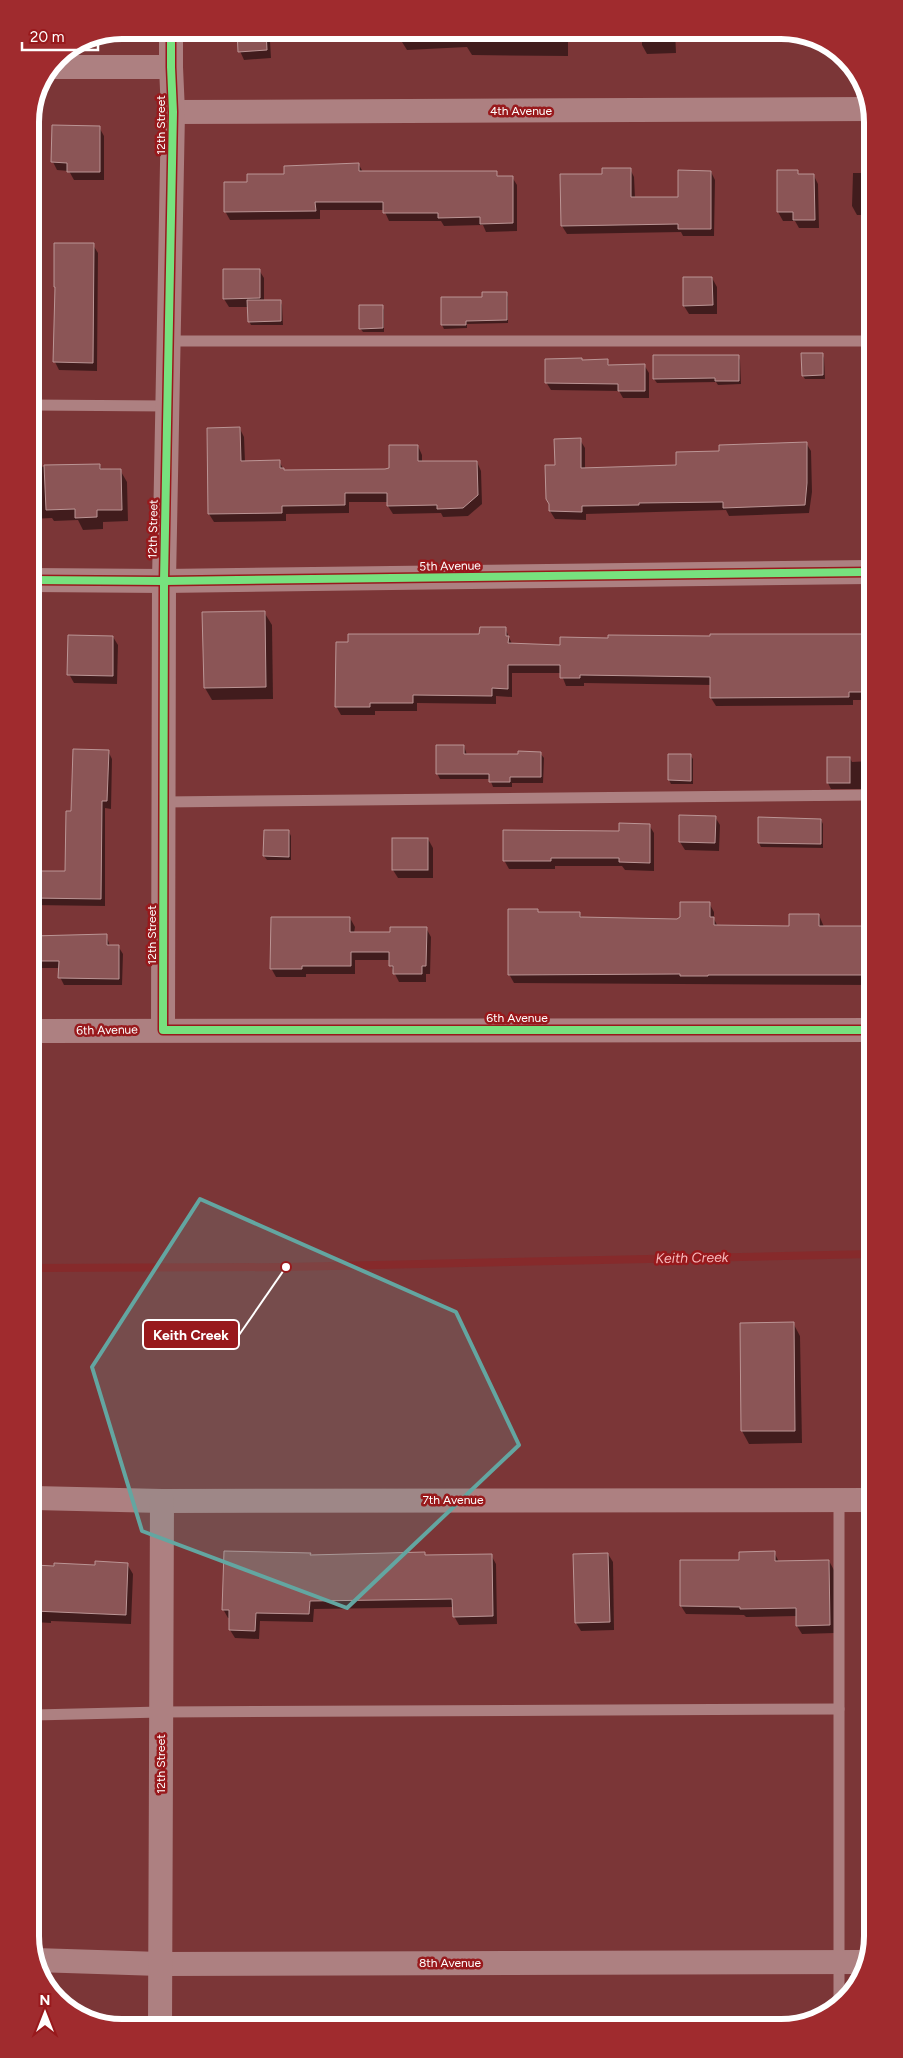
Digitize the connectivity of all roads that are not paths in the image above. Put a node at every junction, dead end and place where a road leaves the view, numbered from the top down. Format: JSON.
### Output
{"nodes":[{"id":1,"x":171,"y":39,"type":"edge"},
{"id":2,"x":60,"y":67,"type":"edge"},
{"id":3,"x":170,"y":67,"type":"junction"},
{"id":4,"x":863,"y":109,"type":"edge"},
{"id":5,"x":173,"y":112,"type":"junction"},
{"id":6,"x":168,"y":341,"type":"junction"},
{"id":7,"x":864,"y":341,"type":"edge"},
{"id":8,"x":39,"y":405,"type":"edge"},
{"id":9,"x":167,"y":406,"type":"junction"},
{"id":10,"x":864,"y":572,"type":"edge"},
{"id":11,"x":39,"y":580,"type":"edge"},
{"id":12,"x":164,"y":581,"type":"junction"},
{"id":13,"x":864,"y":795,"type":"edge"},
{"id":14,"x":164,"y":802,"type":"junction"},
{"id":15,"x":163,"y":1030,"type":"junction"},
{"id":16,"x":864,"y":1030,"type":"edge"},
{"id":17,"x":39,"y":1031,"type":"edge"},
{"id":18,"x":39,"y":1498,"type":"edge"},
{"id":19,"x":839,"y":1500,"type":"junction"},
{"id":20,"x":864,"y":1500,"type":"edge"},
{"id":21,"x":162,"y":1501,"type":"junction"},
{"id":22,"x":839,"y":1709,"type":"junction"},
{"id":23,"x":161,"y":1712,"type":"junction"},
{"id":24,"x":39,"y":1715,"type":"edge"},
{"id":25,"x":42,"y":1960,"type":"edge"},
{"id":26,"x":838,"y":1962,"type":"junction"},
{"id":27,"x":860,"y":1962,"type":"edge"},
{"id":28,"x":160,"y":1964,"type":"junction"},
{"id":29,"x":839,"y":1996,"type":"edge"},
{"id":30,"x":160,"y":2019,"type":"edge"}],
"edges":[{"from":1,"to":3,"type":"street","name":"12th Street"},
{"from":2,"to":3,"type":"street"},
{"from":3,"to":5,"type":"street","name":"12th Street"},
{"from":4,"to":5,"type":"street","name":"4th Avenue"},
{"from":5,"to":6,"type":"street","name":"12th Street"},
{"from":6,"to":7,"type":"lane"},
{"from":6,"to":9,"type":"street","name":"12th Street"},
{"from":8,"to":9,"type":"lane"},
{"from":9,"to":12,"type":"street","name":"12th Street"},
{"from":10,"to":12,"type":"street","name":"5th Avenue"},
{"from":11,"to":12,"type":"street","name":"5th Avenue"},
{"from":12,"to":14,"type":"street","name":"12th Street"},
{"from":13,"to":14,"type":"lane"},
{"from":14,"to":15,"type":"street","name":"12th Street"},
{"from":15,"to":16,"type":"street","name":"6th Avenue"},
{"from":15,"to":17,"type":"street","name":"6th Avenue"},
{"from":18,"to":21,"type":"street","name":"7th Avenue"},
{"from":19,"to":20,"type":"street","name":"7th Avenue"},
{"from":19,"to":21,"type":"street","name":"7th Avenue"},
{"from":19,"to":22,"type":"lane"},
{"from":21,"to":23,"type":"street","name":"12th Street"},
{"from":22,"to":23,"type":"lane"},
{"from":22,"to":26,"type":"lane"},
{"from":23,"to":24,"type":"lane"},
{"from":23,"to":28,"type":"street","name":"12th Street"},
{"from":25,"to":28,"type":"street","name":"8th Avenue"},
{"from":26,"to":27,"type":"street","name":"8th Avenue"},
{"from":26,"to":28,"type":"street","name":"8th Avenue"},
{"from":26,"to":29,"type":"lane"},
{"from":28,"to":30,"type":"street","name":"12th Street"}]}
